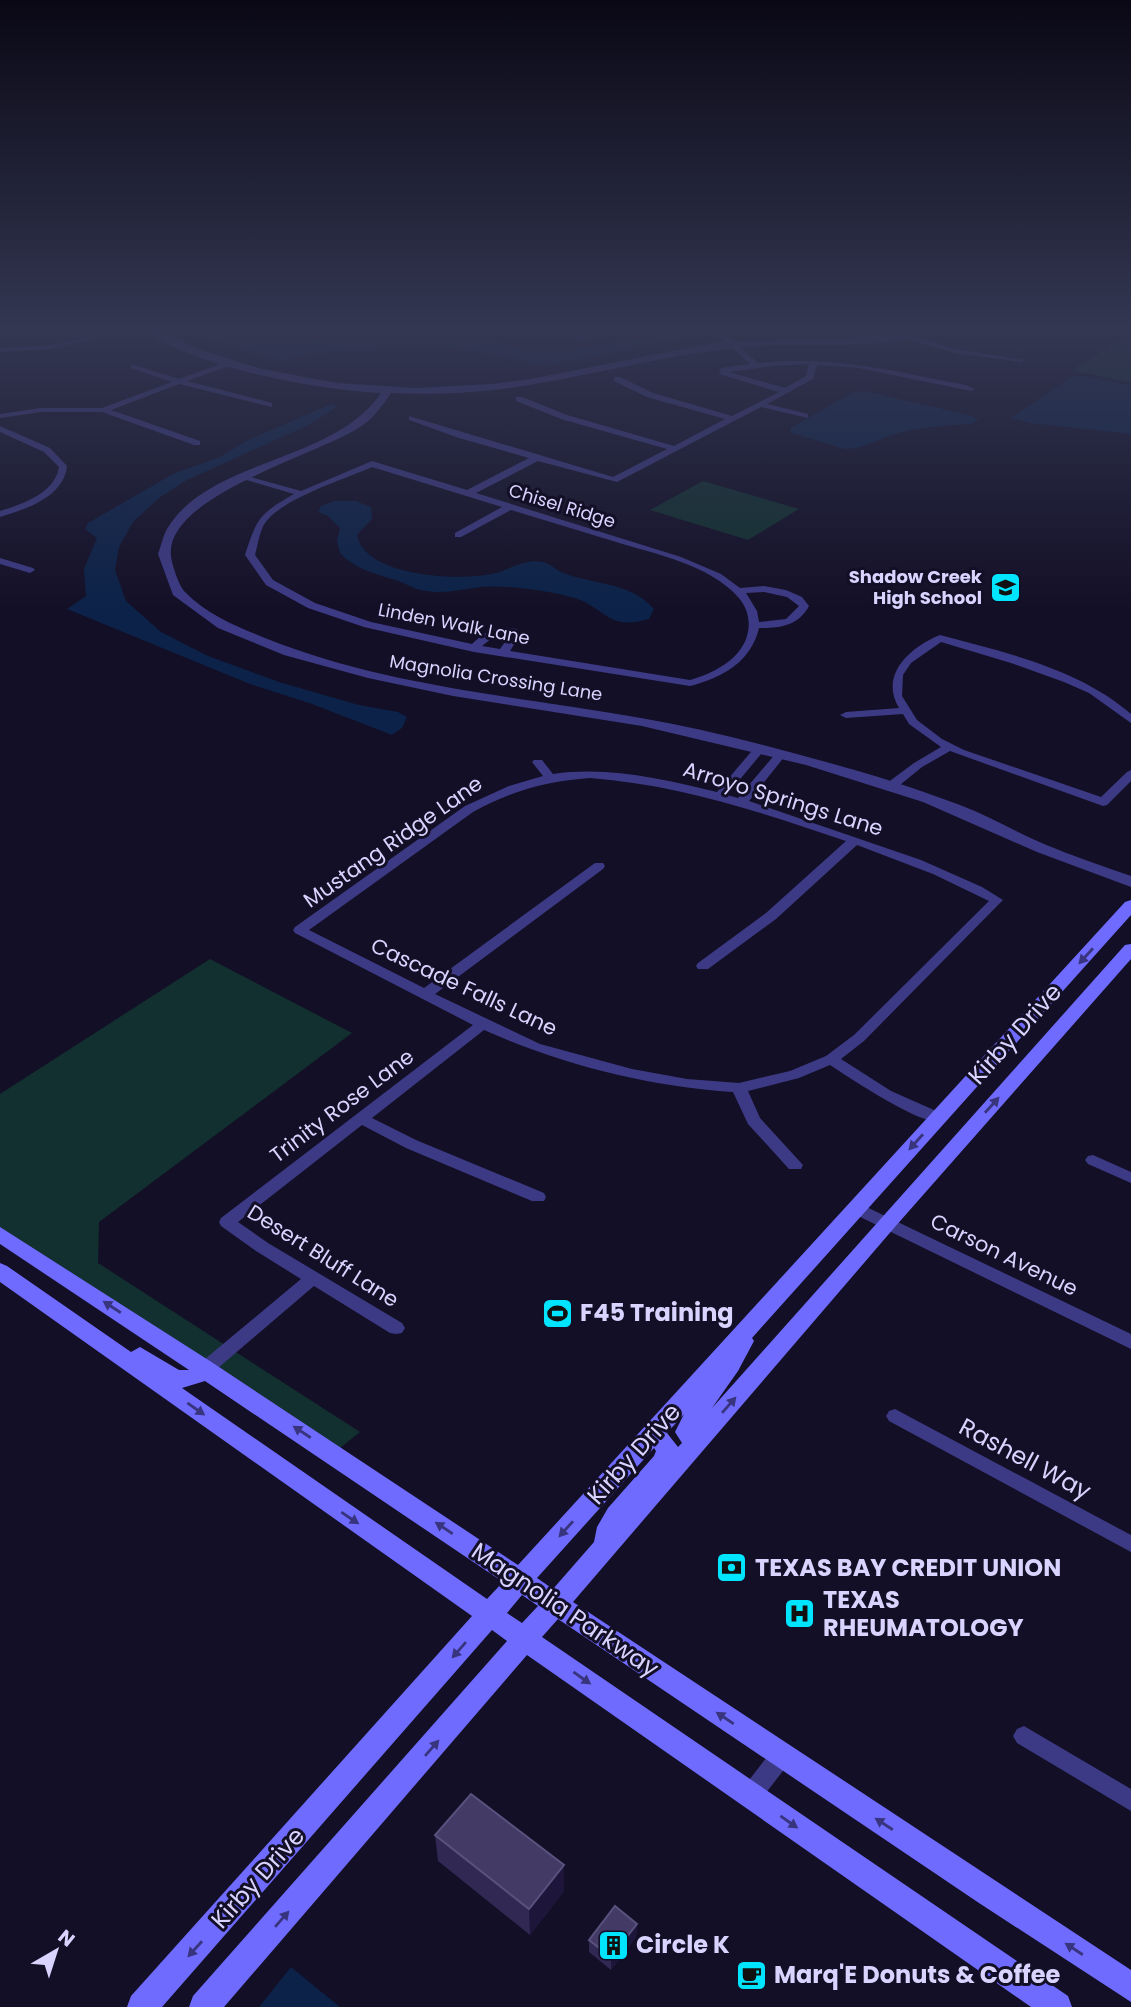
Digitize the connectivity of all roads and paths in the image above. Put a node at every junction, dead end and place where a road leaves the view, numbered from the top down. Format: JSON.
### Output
{"nodes":[{"id":1,"x":139,"y":423,"type":"edge"},
{"id":2,"x":360,"y":423,"type":"edge"},
{"id":3,"x":426,"y":423,"type":"edge"},
{"id":4,"x":584,"y":423,"type":"edge"},
{"id":5,"x":727,"y":423,"type":"edge"},
{"id":6,"x":0,"y":429,"type":"edge"},
{"id":7,"x":197,"y":443,"type":"dead end"},
{"id":8,"x":675,"y":449,"type":"junction"},
{"id":9,"x":536,"y":457,"type":"junction"},
{"id":10,"x":372,"y":464,"type":"joint"},
{"id":11,"x":241,"y":479,"type":"junction"},
{"id":12,"x":468,"y":493,"type":"junction"},
{"id":13,"x":303,"y":494,"type":"junction"},
{"id":14,"x":291,"y":500,"type":"junction"},
{"id":15,"x":511,"y":506,"type":"junction"},
{"id":16,"x":0,"y":514,"type":"edge"},
{"id":17,"x":458,"y":535,"type":"dead end"},
{"id":18,"x":0,"y":561,"type":"edge"},
{"id":19,"x":30,"y":570,"type":"dead end"},
{"id":20,"x":737,"y":591,"type":"junction"},
{"id":21,"x":754,"y":625,"type":"junction"},
{"id":22,"x":474,"y":649,"type":"junction"},
{"id":23,"x":503,"y":653,"type":"junction"},
{"id":24,"x":1112,"y":703,"type":"junction"},
{"id":25,"x":1131,"y":703,"type":"edge"},
{"id":26,"x":904,"y":711,"type":"junction"},
{"id":27,"x":846,"y":715,"type":"dead end"},
{"id":28,"x":1131,"y":720,"type":"edge"},
{"id":29,"x":949,"y":747,"type":"junction"},
{"id":30,"x":760,"y":748,"type":"junction"},
{"id":31,"x":781,"y":754,"type":"junction"},
{"id":32,"x":538,"y":762,"type":"dead end"},
{"id":33,"x":1131,"y":774,"type":"edge"},
{"id":34,"x":549,"y":777,"type":"junction"},
{"id":35,"x":891,"y":786,"type":"junction"},
{"id":36,"x":719,"y":797,"type":"junction"},
{"id":37,"x":741,"y":802,"type":"junction"},
{"id":38,"x":855,"y":840,"type":"junction"},
{"id":39,"x":599,"y":866,"type":"dead end"},
{"id":40,"x":1131,"y":882,"type":"edge"},
{"id":41,"x":997,"y":900,"type":"joint"},
{"id":42,"x":1131,"y":905,"type":"edge"},
{"id":43,"x":300,"y":930,"type":"joint"},
{"id":44,"x":1131,"y":949,"type":"edge"},
{"id":45,"x":703,"y":966,"type":"dead end"},
{"id":46,"x":424,"y":995,"type":"junction"},
{"id":47,"x":483,"y":1024,"type":"junction"},
{"id":48,"x":831,"y":1059,"type":"junction"},
{"id":49,"x":739,"y":1088,"type":"junction"},
{"id":50,"x":938,"y":1118,"type":"junction"},
{"id":51,"x":362,"y":1119,"type":"junction"},
{"id":52,"x":1093,"y":1160,"type":"dead end"},
{"id":53,"x":795,"y":1165,"type":"dead end"},
{"id":54,"x":1131,"y":1178,"type":"edge"},
{"id":55,"x":538,"y":1197,"type":"dead end"},
{"id":56,"x":856,"y":1208,"type":"junction"},
{"id":57,"x":227,"y":1222,"type":"joint"},
{"id":58,"x":887,"y":1223,"type":"junction"},
{"id":59,"x":0,"y":1234,"type":"edge"},
{"id":60,"x":0,"y":1271,"type":"edge"},
{"id":61,"x":313,"y":1278,"type":"junction"},
{"id":62,"x":30,"y":1292,"type":"junction"},
{"id":63,"x":396,"y":1328,"type":"dead end"},
{"id":64,"x":747,"y":1328,"type":"junction"},
{"id":65,"x":1131,"y":1342,"type":"edge"},
{"id":66,"x":205,"y":1368,"type":"junction"},
{"id":67,"x":895,"y":1416,"type":"dead end"},
{"id":68,"x":651,"y":1435,"type":"junction"},
{"id":69,"x":696,"y":1443,"type":"junction"},
{"id":70,"x":1131,"y":1544,"type":"edge"},
{"id":71,"x":603,"y":1550,"type":"junction"},
{"id":72,"x":520,"y":1580,"type":"junction"},
{"id":73,"x":556,"y":1605,"type":"junction"},
{"id":74,"x":490,"y":1614,"type":"junction"},
{"id":75,"x":526,"y":1639,"type":"junction"},
{"id":76,"x":1024,"y":1736,"type":"dead end"},
{"id":77,"x":781,"y":1756,"type":"junction"},
{"id":78,"x":751,"y":1795,"type":"junction"},
{"id":79,"x":1131,"y":1801,"type":"edge"},
{"id":80,"x":1131,"y":1987,"type":"edge"},
{"id":81,"x":142,"y":2007,"type":"edge"},
{"id":82,"x":204,"y":2007,"type":"edge"},
{"id":83,"x":1057,"y":2007,"type":"edge"}],
"edges":[{"from":1,"to":7,"type":"street"},
{"from":2,"to":11,"type":"street","name":"Magnolia Crossing Lane"},
{"from":3,"to":9,"type":"street"},
{"from":4,"to":8,"type":"street"},
{"from":5,"to":8,"type":"street"},
{"from":6,"to":16,"type":"street"},
{"from":8,"to":9,"type":"street"},
{"from":9,"to":12,"type":"street"},
{"from":10,"to":12,"type":"street","name":"Chisel Ridge"},
{"from":10,"to":13,"type":"street","name":"Linden Walk Lane"},
{"from":11,"to":13,"type":"street"},
{"from":11,"to":14,"type":"street"},
{"from":11,"to":30,"type":"street","name":"Magnolia Crossing Lane"},
{"from":12,"to":15,"type":"street","name":"Chisel Ridge"},
{"from":13,"to":14,"type":"street","name":"Linden Walk Lane"},
{"from":14,"to":22,"type":"street","name":"Linden Walk Lane"},
{"from":15,"to":17,"type":"street"},
{"from":15,"to":20,"type":"street","name":"Chisel Ridge"},
{"from":18,"to":19,"type":"street"},
{"from":20,"to":21,"type":"street"},
{"from":20,"to":21,"type":"street"},
{"from":21,"to":23,"type":"street","name":"Linden Walk Lane"},
{"from":22,"to":23,"type":"street","name":"Linden Walk Lane"},
{"from":22,"to":23,"type":"street"},
{"from":24,"to":25,"type":"street"},
{"from":24,"to":26,"type":"street"},
{"from":24,"to":28,"type":"street"},
{"from":26,"to":27,"type":"street"},
{"from":26,"to":29,"type":"street"},
{"from":29,"to":33,"type":"street"},
{"from":29,"to":35,"type":"street"},
{"from":30,"to":31,"type":"street","name":"Magnolia Crossing Lane"},
{"from":30,"to":36,"type":"street"},
{"from":31,"to":35,"type":"street","name":"Magnolia Crossing Lane"},
{"from":31,"to":37,"type":"street"},
{"from":32,"to":34,"type":"street"},
{"from":34,"to":36,"type":"street","name":"Arroyo Springs Lane"},
{"from":34,"to":43,"type":"street","name":"Mustang Ridge Lane"},
{"from":35,"to":40,"type":"street","name":"Magnolia Crossing Lane"},
{"from":36,"to":37,"type":"street","name":"Arroyo Springs Lane"},
{"from":37,"to":38,"type":"street","name":"Arroyo Springs Lane"},
{"from":38,"to":41,"type":"street","name":"Arroyo Springs Lane"},
{"from":38,"to":45,"type":"street"},
{"from":39,"to":46,"type":"street"},
{"from":41,"to":48,"type":"street","name":"Cascade Falls Lane"},
{"from":42,"to":50,"type":"main road","name":"Kirby Drive","one_way":true},
{"from":43,"to":46,"type":"street","name":"Cascade Falls Lane"},
{"from":58,"to":44,"type":"main road","name":"Kirby Drive","one_way":true},
{"from":46,"to":47,"type":"street","name":"Cascade Falls Lane"},
{"from":47,"to":49,"type":"street","name":"Cascade Falls Lane"},
{"from":47,"to":51,"type":"street","name":"Trinity Rose Lane"},
{"from":48,"to":49,"type":"street","name":"Cascade Falls Lane"},
{"from":48,"to":50,"type":"street"},
{"from":49,"to":53,"type":"street"},
{"from":50,"to":56,"type":"main road","name":"Kirby Drive","one_way":true},
{"from":51,"to":55,"type":"street"},
{"from":51,"to":57,"type":"street","name":"Trinity Rose Lane"},
{"from":52,"to":54,"type":"street"},
{"from":56,"to":58,"type":"street","name":"Carson Avenue"},
{"from":56,"to":64,"type":"main road","name":"Kirby Drive"},
{"from":57,"to":61,"type":"street","name":"Desert Bluff Lane"},
{"from":58,"to":65,"type":"street","name":"Carson Avenue"},
{"from":69,"to":58,"type":"main road","name":"Kirby Drive","one_way":true},
{"from":66,"to":59,"type":"main road","name":"Magnolia Parkway","one_way":true},
{"from":60,"to":62,"type":"main road","name":"Magnolia Parkway"},
{"from":61,"to":63,"type":"street","name":"Desert Bluff Lane"},
{"from":61,"to":66,"type":"street"},
{"from":62,"to":66,"type":"main road"},
{"from":62,"to":74,"type":"main road","name":"Magnolia Parkway","one_way":true},
{"from":64,"to":68,"type":"main road","name":"Kirby Drive"},
{"from":64,"to":69,"type":"main road"},
{"from":72,"to":66,"type":"main road","name":"Magnolia Parkway","one_way":true},
{"from":67,"to":70,"type":"street","name":"Rashell Way"},
{"from":68,"to":71,"type":"main road"},
{"from":68,"to":72,"type":"main road","name":"Kirby Drive","one_way":true},
{"from":69,"to":71,"type":"main road","name":"Kirby Drive"},
{"from":71,"to":73,"type":"main road","name":"Kirby Drive"},
{"from":72,"to":73,"type":"main road","name":"Magnolia Parkway"},
{"from":72,"to":74,"type":"main road","name":"Kirby Drive"},
{"from":73,"to":75,"type":"main road","name":"Kirby Drive"},
{"from":77,"to":73,"type":"main road","name":"Magnolia Parkway","one_way":true},
{"from":74,"to":75,"type":"main road","name":"Magnolia Parkway"},
{"from":74,"to":81,"type":"main road","name":"Kirby Drive","one_way":true},
{"from":75,"to":78,"type":"main road","name":"Magnolia Parkway","one_way":true},
{"from":82,"to":75,"type":"main road","name":"Kirby Drive","one_way":true},
{"from":76,"to":79,"type":"street"},
{"from":77,"to":78,"type":"street"},
{"from":80,"to":77,"type":"main road","name":"Magnolia Parkway","one_way":true},
{"from":78,"to":83,"type":"main road","name":"Magnolia Parkway","one_way":true}]}
